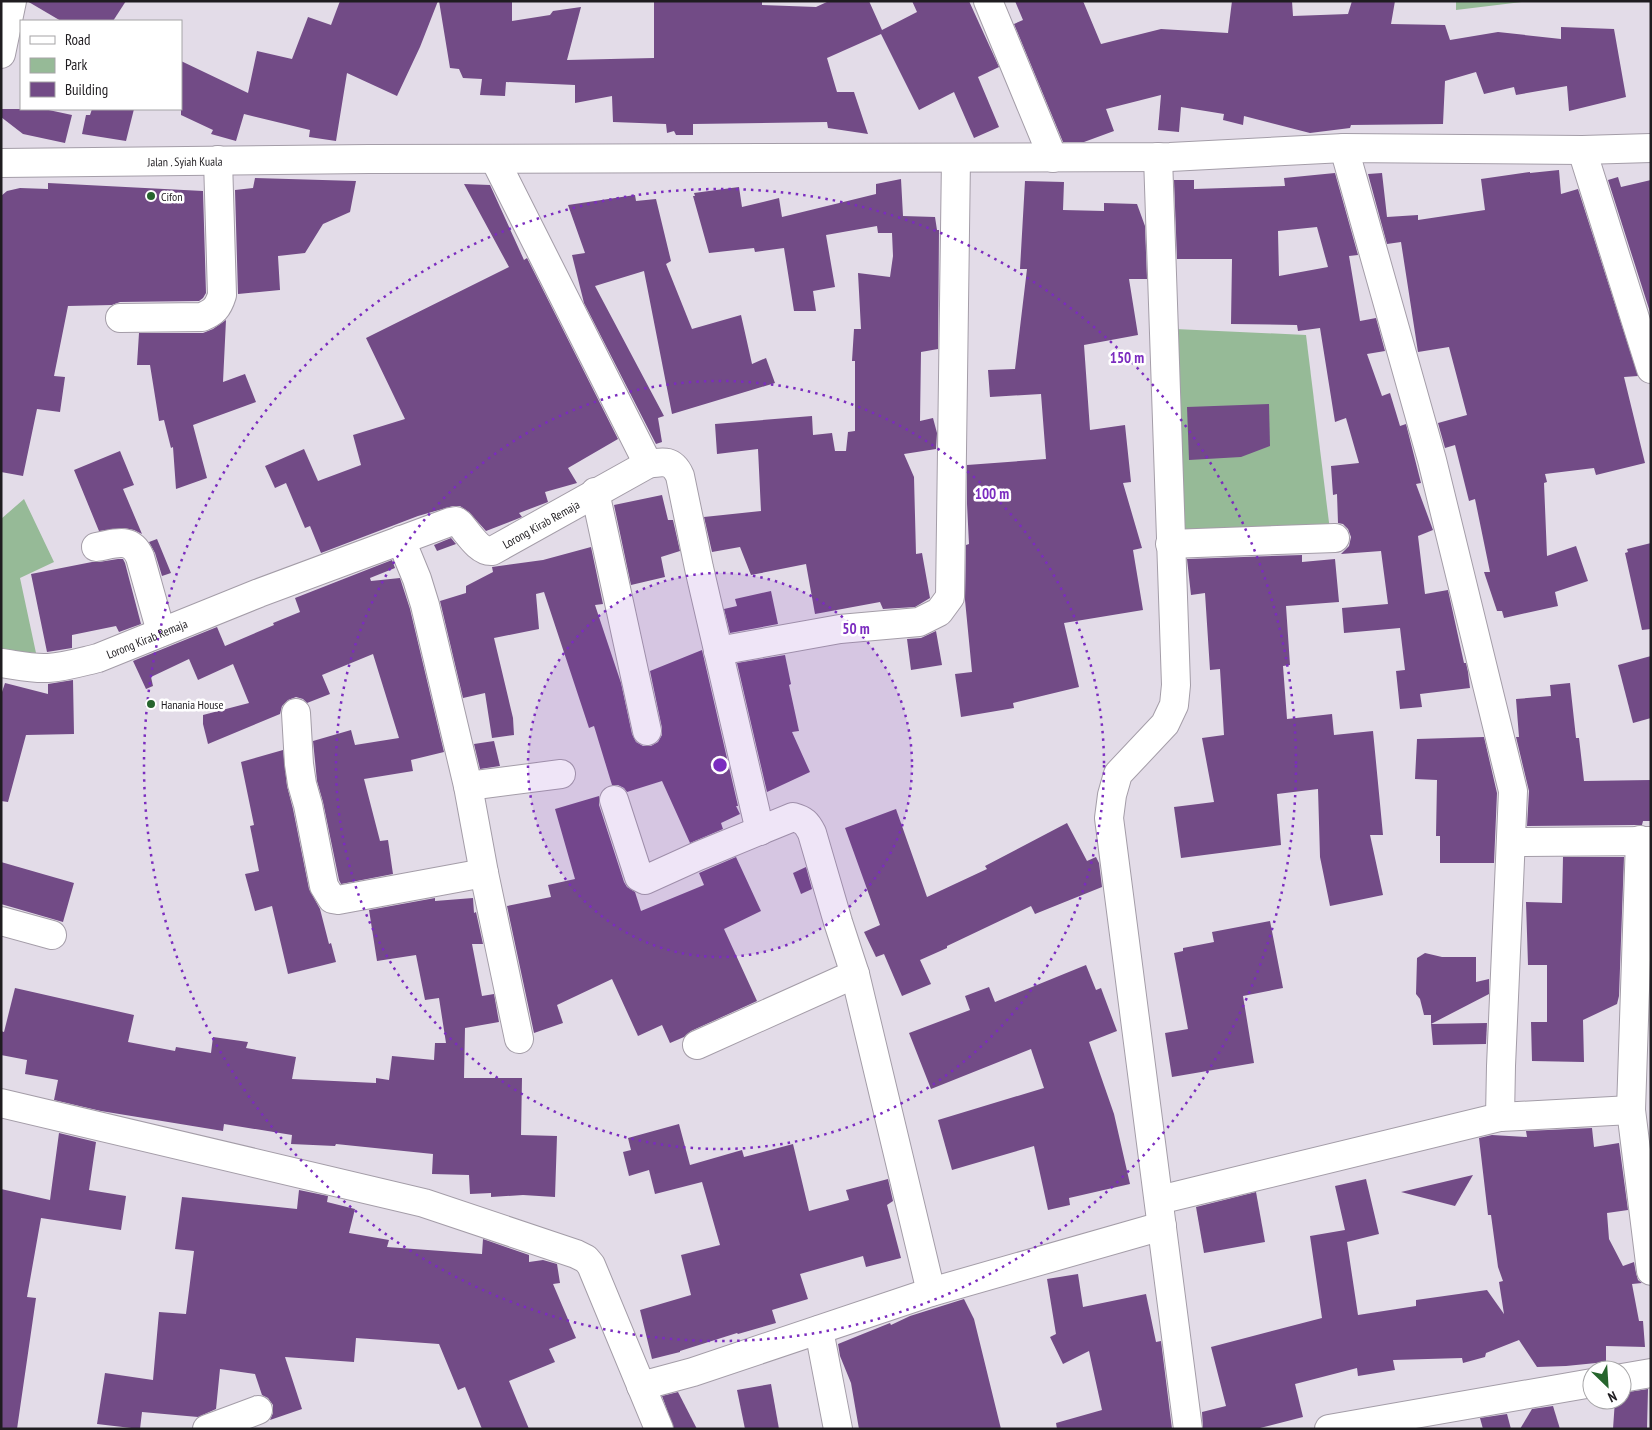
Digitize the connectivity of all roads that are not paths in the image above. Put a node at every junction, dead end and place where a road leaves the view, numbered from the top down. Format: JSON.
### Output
{"nodes":[{"id":1,"x":12,"y":1,"type":"edge"},
{"id":2,"x":988,"y":1,"type":"edge"},
{"id":3,"x":3,"y":38,"type":"edge"},
{"id":4,"x":1344,"y":148,"type":"junction"},
{"id":5,"x":1651,"y":148,"type":"edge"},
{"id":6,"x":1582,"y":150,"type":"junction"},
{"id":7,"x":1158,"y":157,"type":"junction"},
{"id":8,"x":956,"y":158,"type":"junction"},
{"id":9,"x":1053,"y":158,"type":"junction"},
{"id":10,"x":218,"y":160,"type":"junction"},
{"id":11,"x":495,"y":160,"type":"junction"},
{"id":12,"x":1,"y":163,"type":"edge"},
{"id":13,"x":120,"y":318,"type":"dead end"},
{"id":14,"x":1651,"y":369,"type":"edge"},
{"id":15,"x":648,"y":464,"type":"junction"},
{"id":16,"x":595,"y":492,"type":"junction"},
{"id":17,"x":1335,"y":538,"type":"dead end"},
{"id":18,"x":401,"y":540,"type":"junction"},
{"id":19,"x":1170,"y":544,"type":"junction"},
{"id":20,"x":96,"y":547,"type":"dead end"},
{"id":21,"x":161,"y":632,"type":"junction"},
{"id":22,"x":718,"y":651,"type":"junction"},
{"id":23,"x":1,"y":663,"type":"edge"},
{"id":24,"x":296,"y":714,"type":"dead end"},
{"id":25,"x":647,"y":731,"type":"dead end"},
{"id":26,"x":561,"y":774,"type":"dead end"},
{"id":27,"x":468,"y":786,"type":"junction"},
{"id":28,"x":614,"y":800,"type":"dead end"},
{"id":29,"x":760,"y":831,"type":"junction"},
{"id":30,"x":1645,"y":841,"type":"edge"},
{"id":31,"x":1511,"y":842,"type":"junction"},
{"id":32,"x":484,"y":873,"type":"junction"},
{"id":33,"x":1,"y":921,"type":"edge"},
{"id":34,"x":52,"y":935,"type":"dead end"},
{"id":35,"x":855,"y":974,"type":"junction"},
{"id":36,"x":519,"y":1039,"type":"dead end"},
{"id":37,"x":697,"y":1045,"type":"dead end"},
{"id":38,"x":1,"y":1103,"type":"edge"},
{"id":39,"x":1631,"y":1110,"type":"junction"},
{"id":40,"x":1500,"y":1117,"type":"junction"},
{"id":41,"x":1161,"y":1213,"type":"junction"},
{"id":42,"x":1651,"y":1271,"type":"edge"},
{"id":43,"x":931,"y":1292,"type":"junction"},
{"id":44,"x":819,"y":1330,"type":"junction"},
{"id":45,"x":1651,"y":1373,"type":"edge"},
{"id":46,"x":1632,"y":1376,"type":"edge"},
{"id":47,"x":1582,"y":1385,"type":"edge"},
{"id":48,"x":641,"y":1386,"type":"junction"},
{"id":49,"x":258,"y":1410,"type":"dead end"},
{"id":50,"x":657,"y":1428,"type":"edge"},
{"id":51,"x":206,"y":1429,"type":"edge"},
{"id":52,"x":838,"y":1429,"type":"edge"},
{"id":53,"x":1188,"y":1429,"type":"edge"},
{"id":54,"x":1329,"y":1429,"type":"edge"}],
"edges":[{"from":1,"to":3,"type":"street"},
{"from":2,"to":9,"type":"street"},
{"from":4,"to":6,"type":"street","name":"Jalan . Syiah Kuala"},
{"from":4,"to":7,"type":"street","name":"Jalan . Syiah Kuala"},
{"from":4,"to":31,"type":"street"},
{"from":5,"to":6,"type":"street","name":"Jalan . Syiah Kuala"},
{"from":6,"to":14,"type":"street"},
{"from":7,"to":9,"type":"street","name":"Jalan . Syiah Kuala"},
{"from":7,"to":19,"type":"street"},
{"from":8,"to":9,"type":"street","name":"Jalan . Syiah Kuala"},
{"from":8,"to":11,"type":"street","name":"Jalan . Syiah Kuala"},
{"from":8,"to":22,"type":"street"},
{"from":10,"to":11,"type":"street","name":"Jalan . Syiah Kuala"},
{"from":10,"to":12,"type":"street","name":"Jalan . Syiah Kuala"},
{"from":10,"to":13,"type":"street"},
{"from":11,"to":15,"type":"street"},
{"from":15,"to":16,"type":"street","name":"Lorong Kirab Remaja"},
{"from":15,"to":22,"type":"street","name":"Lorong Kirab Remaja"},
{"from":16,"to":18,"type":"street","name":"Lorong Kirab Remaja"},
{"from":16,"to":25,"type":"street"},
{"from":17,"to":19,"type":"street"},
{"from":18,"to":21,"type":"street","name":"Lorong Kirab Remaja"},
{"from":18,"to":27,"type":"street"},
{"from":19,"to":41,"type":"street"},
{"from":20,"to":21,"type":"street"},
{"from":21,"to":23,"type":"street","name":"Lorong Kirab Remaja"},
{"from":22,"to":29,"type":"street","name":"Lorong Kirab Remaja"},
{"from":24,"to":32,"type":"street"},
{"from":26,"to":27,"type":"street"},
{"from":27,"to":32,"type":"street"},
{"from":28,"to":29,"type":"street"},
{"from":29,"to":35,"type":"street"},
{"from":30,"to":31,"type":"street"},
{"from":30,"to":39,"type":"street"},
{"from":31,"to":40,"type":"street"},
{"from":32,"to":36,"type":"street"},
{"from":33,"to":34,"type":"street"},
{"from":35,"to":37,"type":"street"},
{"from":35,"to":43,"type":"street"},
{"from":38,"to":48,"type":"street"},
{"from":39,"to":40,"type":"street"},
{"from":39,"to":42,"type":"street"},
{"from":40,"to":41,"type":"street"},
{"from":41,"to":43,"type":"street"},
{"from":41,"to":53,"type":"street"},
{"from":43,"to":44,"type":"street"},
{"from":44,"to":48,"type":"street"},
{"from":44,"to":52,"type":"street"},
{"from":45,"to":46,"type":"street"},
{"from":47,"to":54,"type":"street"},
{"from":48,"to":50,"type":"street"},
{"from":49,"to":51,"type":"street"}]}
